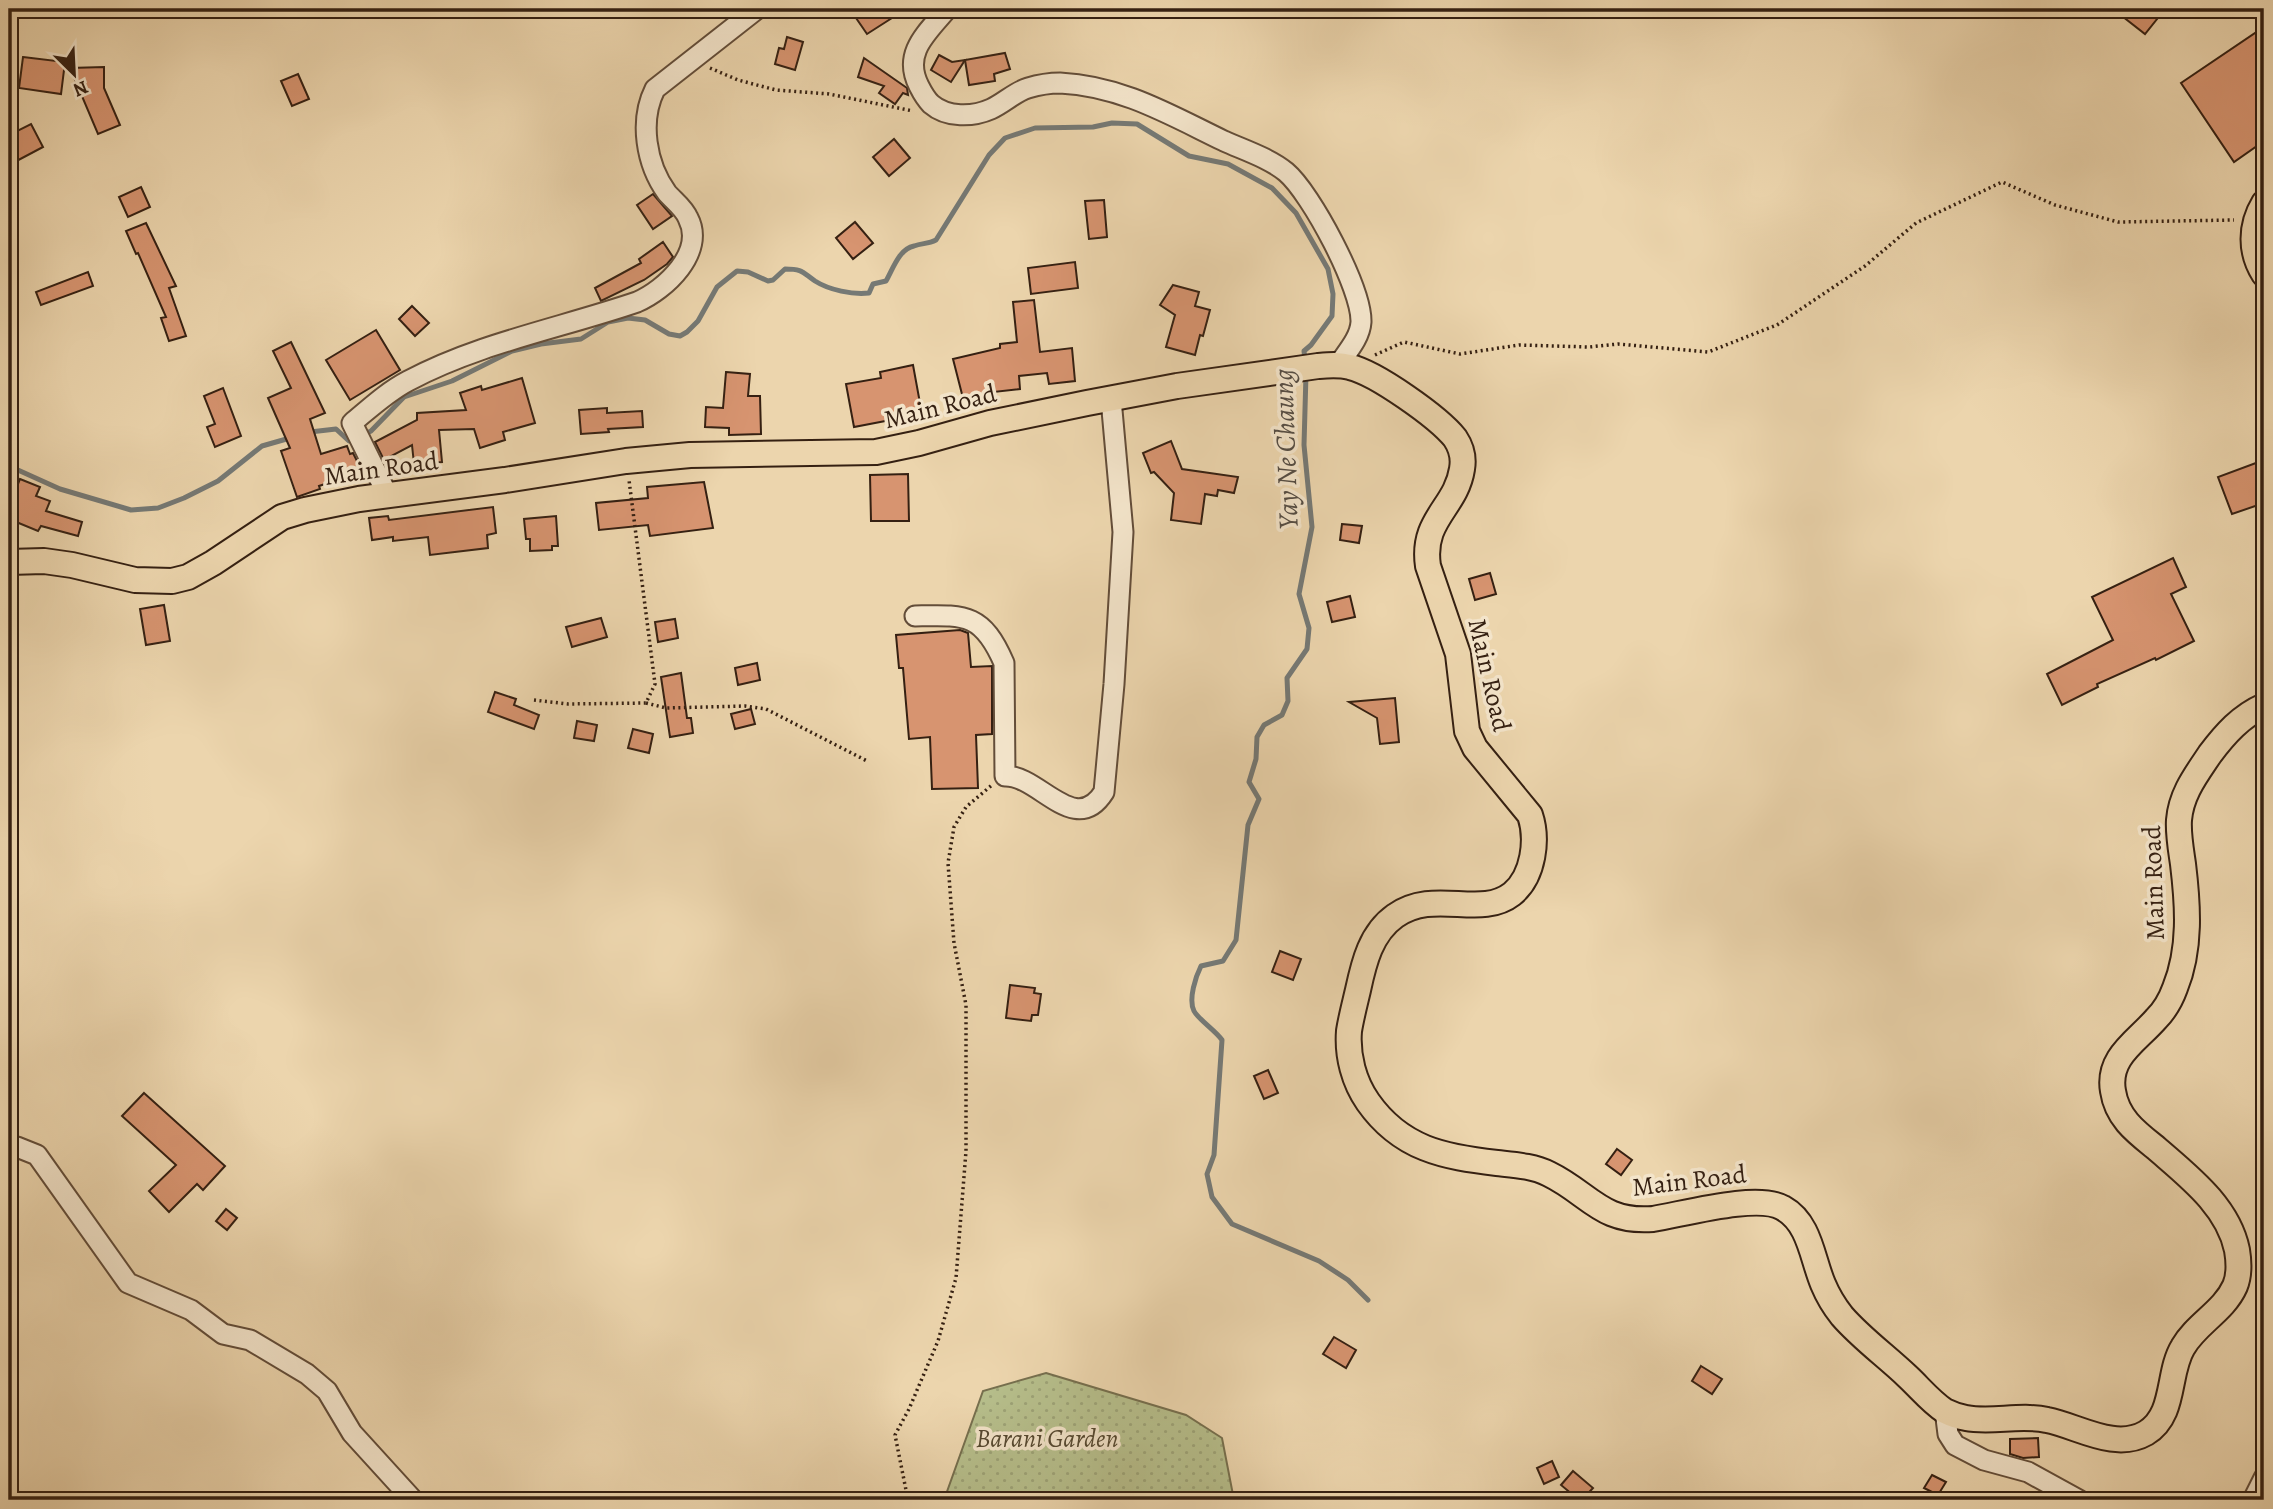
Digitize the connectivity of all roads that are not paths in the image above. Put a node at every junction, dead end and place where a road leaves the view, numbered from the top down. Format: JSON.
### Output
{"nodes":[{"id":1,"x":757,"y":9,"type":"edge"},
{"id":2,"x":947,"y":9,"type":"edge"},
{"id":3,"x":2262,"y":214,"type":"edge"},
{"id":4,"x":2264,"y":274,"type":"edge"},
{"id":5,"x":1345,"y":366,"type":"junction"},
{"id":6,"x":1111,"y":398,"type":"junction"},
{"id":7,"x":388,"y":496,"type":"junction"},
{"id":8,"x":9,"y":562,"type":"edge"},
{"id":9,"x":915,"y":616,"type":"dead end"},
{"id":10,"x":2264,"y":706,"type":"edge"},
{"id":11,"x":9,"y":1147,"type":"edge"},
{"id":12,"x":1945,"y":1410,"type":"junction"},
{"id":13,"x":2264,"y":1478,"type":"edge"},
{"id":14,"x":413,"y":1500,"type":"edge"},
{"id":15,"x":2079,"y":1500,"type":"edge"},
{"id":16,"x":2253,"y":1500,"type":"edge"}],
"edges":[{"from":1,"to":7,"type":"street"},
{"from":2,"to":5,"type":"street"},
{"from":3,"to":4,"type":"main road"},
{"from":5,"to":6,"type":"main road","name":"Main Road"},
{"from":5,"to":12,"type":"main road","name":"Main Road"},
{"from":6,"to":7,"type":"main road","name":"Main Road"},
{"from":6,"to":9,"type":"street"},
{"from":7,"to":8,"type":"main road","name":"Main Road"},
{"from":10,"to":12,"type":"main road","name":"Main Road"},
{"from":11,"to":14,"type":"street"},
{"from":12,"to":15,"type":"street"},
{"from":13,"to":16,"type":"street"}]}
